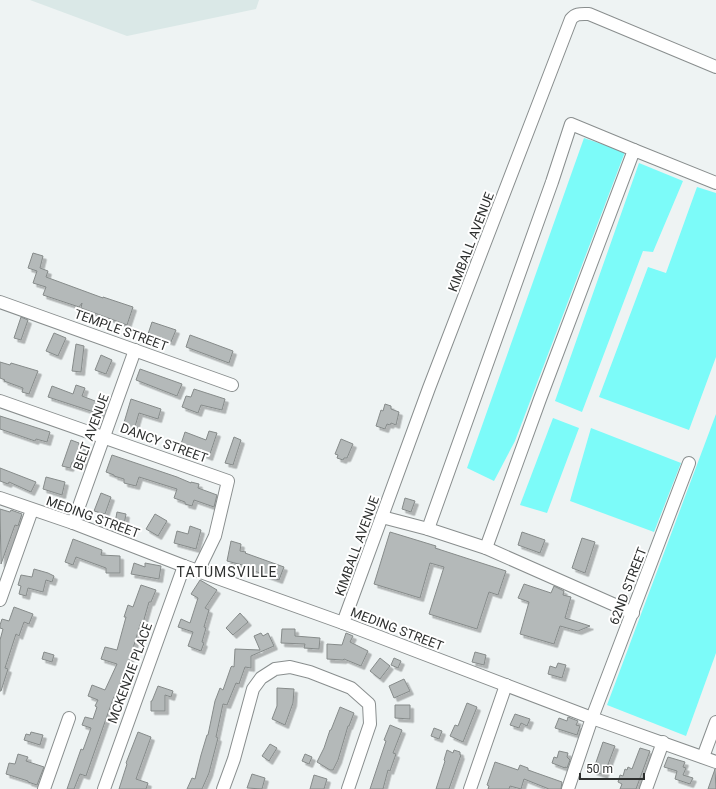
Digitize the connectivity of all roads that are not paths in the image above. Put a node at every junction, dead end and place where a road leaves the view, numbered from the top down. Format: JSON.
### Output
{"nodes":[{"id":1,"x":716,"y":67,"type":"edge"},
{"id":2,"x":634,"y":150,"type":"junction"},
{"id":3,"x":716,"y":183,"type":"edge"},
{"id":4,"x":0,"y":302,"type":"edge"},
{"id":5,"x":135,"y":350,"type":"junction"},
{"id":6,"x":232,"y":384,"type":"dead end"},
{"id":7,"x":0,"y":401,"type":"edge"},
{"id":8,"x":104,"y":437,"type":"junction"},
{"id":9,"x":690,"y":463,"type":"dead end"},
{"id":10,"x":0,"y":498,"type":"edge"},
{"id":11,"x":32,"y":510,"type":"junction"},
{"id":12,"x":382,"y":517,"type":"junction"},
{"id":13,"x":74,"y":523,"type":"junction"},
{"id":14,"x":428,"y":529,"type":"junction"},
{"id":15,"x":486,"y":548,"type":"junction"},
{"id":16,"x":184,"y":566,"type":"junction"},
{"id":17,"x":198,"y":571,"type":"junction"},
{"id":18,"x":0,"y":600,"type":"edge"},
{"id":19,"x":633,"y":613,"type":"junction"},
{"id":20,"x":343,"y":623,"type":"junction"},
{"id":21,"x":506,"y":685,"type":"junction"},
{"id":22,"x":69,"y":718,"type":"dead end"},
{"id":23,"x":592,"y":718,"type":"junction"},
{"id":24,"x":716,"y":722,"type":"edge"},
{"id":25,"x":663,"y":742,"type":"junction"},
{"id":26,"x":703,"y":757,"type":"junction"},
{"id":27,"x":716,"y":762,"type":"edge"},
{"id":28,"x":44,"y":789,"type":"edge"},
{"id":29,"x":104,"y":789,"type":"edge"},
{"id":30,"x":223,"y":789,"type":"edge"},
{"id":31,"x":348,"y":789,"type":"edge"},
{"id":32,"x":470,"y":789,"type":"edge"},
{"id":33,"x":568,"y":789,"type":"edge"},
{"id":34,"x":646,"y":789,"type":"edge"}],
"edges":[{"from":1,"to":12,"type":"street","name":"KIMBALL AVENUE"},
{"from":2,"to":3,"type":"street"},
{"from":2,"to":14,"type":"street"},
{"from":2,"to":15,"type":"street"},
{"from":4,"to":5,"type":"street","name":"TEMPLE STREET"},
{"from":5,"to":6,"type":"street","name":"TEMPLE STREET"},
{"from":5,"to":8,"type":"street","name":"BELT AVENUE"},
{"from":7,"to":8,"type":"street","name":"DANCY STREET"},
{"from":8,"to":13,"type":"street","name":"BELT AVENUE"},
{"from":8,"to":17,"type":"street","name":"DANCY STREET"},
{"from":9,"to":19,"type":"street","name":"62ND STREET"},
{"from":10,"to":11,"type":"street","name":"MEDING STREET"},
{"from":11,"to":13,"type":"street","name":"MEDING STREET"},
{"from":11,"to":18,"type":"street"},
{"from":12,"to":14,"type":"street"},
{"from":12,"to":20,"type":"street","name":"KIMBALL AVENUE"},
{"from":13,"to":16,"type":"street","name":"MEDING STREET"},
{"from":14,"to":15,"type":"street"},
{"from":15,"to":19,"type":"street"},
{"from":16,"to":17,"type":"street","name":"MEDING STREET"},
{"from":16,"to":29,"type":"street","name":"MCKENZIE PLACE"},
{"from":17,"to":20,"type":"street","name":"MEDING STREET"},
{"from":19,"to":23,"type":"street","name":"62ND STREET"},
{"from":20,"to":21,"type":"street","name":"MEDING STREET"},
{"from":21,"to":23,"type":"street","name":"MEDING STREET"},
{"from":21,"to":32,"type":"street"},
{"from":22,"to":28,"type":"street"},
{"from":23,"to":25,"type":"street","name":"MEDING STREET"},
{"from":23,"to":33,"type":"street","name":"62ND STREET"},
{"from":24,"to":26,"type":"street"},
{"from":25,"to":26,"type":"street","name":"MEDING STREET"},
{"from":25,"to":34,"type":"street"},
{"from":26,"to":27,"type":"street","name":"MEDING STREET"},
{"from":30,"to":31,"type":"street"}]}
